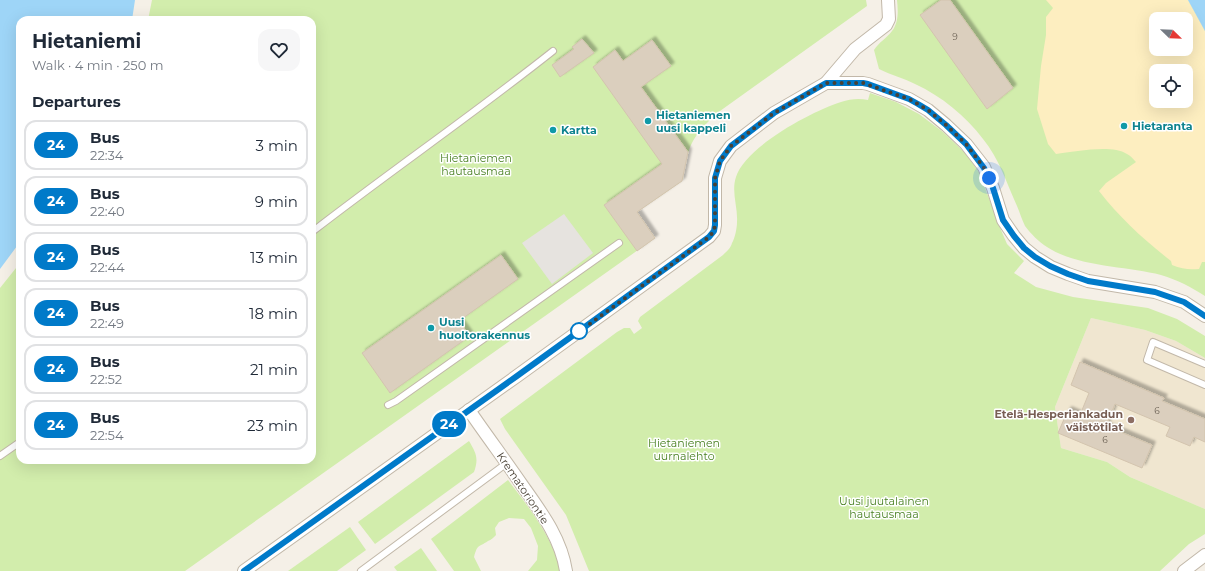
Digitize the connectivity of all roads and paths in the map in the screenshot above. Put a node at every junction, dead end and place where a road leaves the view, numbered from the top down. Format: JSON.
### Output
{"nodes":[{"id":1,"x":888,"y":0,"type":"edge"},
{"id":2,"x":553,"y":51,"type":"dead end"},
{"id":3,"x":826,"y":83,"type":"junction"},
{"id":4,"x":316,"y":229,"type":"edge"},
{"id":5,"x":619,"y":243,"type":"dead end"},
{"id":6,"x":1205,"y":316,"type":"edge"},
{"id":7,"x":1205,"y":364,"type":"edge"},
{"id":8,"x":1205,"y":385,"type":"edge"},
{"id":9,"x":388,"y":405,"type":"dead end"},
{"id":10,"x":469,"y":410,"type":"junction"},
{"id":11,"x":16,"y":445,"type":"edge"},
{"id":12,"x":0,"y":456,"type":"edge"},
{"id":13,"x":507,"y":463,"type":"junction"},
{"id":14,"x":1205,"y":555,"type":"edge"},
{"id":15,"x":244,"y":571,"type":"edge"},
{"id":16,"x":361,"y":571,"type":"edge"},
{"id":17,"x":566,"y":571,"type":"edge"},
{"id":18,"x":1184,"y":571,"type":"edge"}],
"edges":[{"from":1,"to":3,"type":"street"},
{"from":2,"to":4,"type":"lane"},
{"from":3,"to":6,"type":"street"},
{"from":3,"to":10,"type":"street"},
{"from":5,"to":9,"type":"lane"},
{"from":7,"to":8,"type":"lane"},
{"from":10,"to":13,"type":"street","name":"Krematoriontie"},
{"from":10,"to":15,"type":"street"},
{"from":11,"to":12,"type":"lane"},
{"from":13,"to":16,"type":"lane"},
{"from":13,"to":17,"type":"street","name":"Krematoriontie"},
{"from":14,"to":18,"type":"street"}]}
